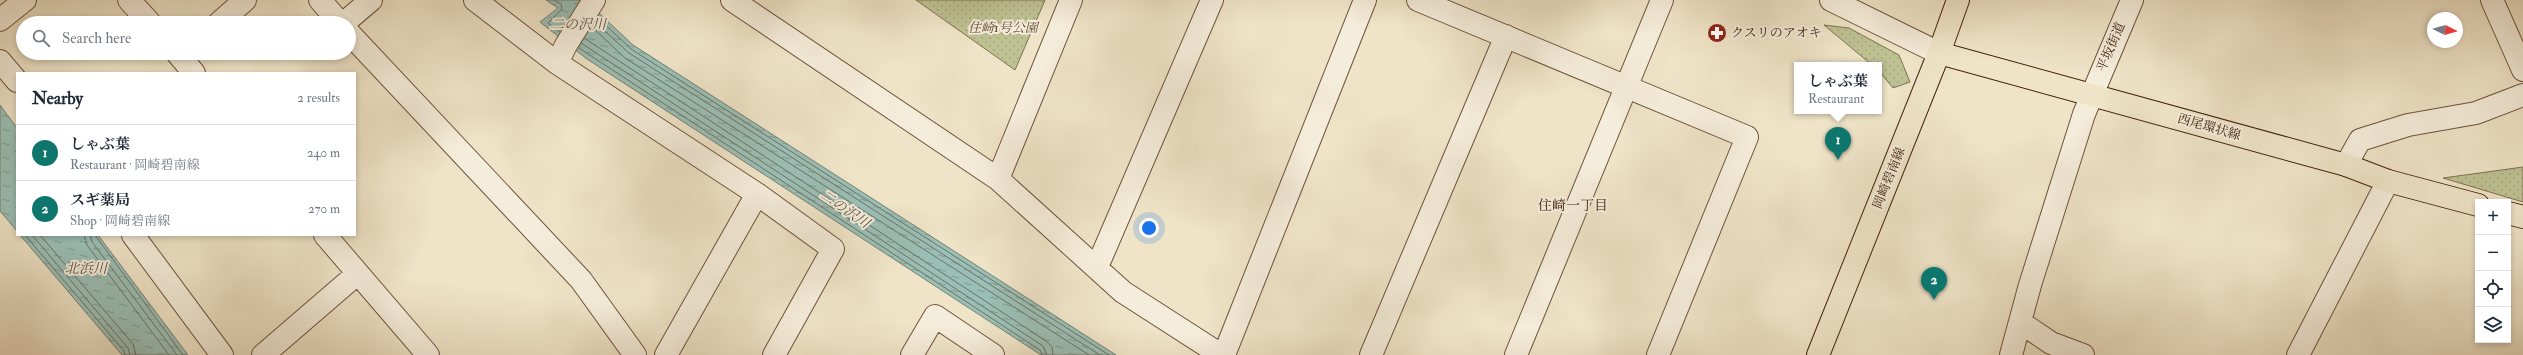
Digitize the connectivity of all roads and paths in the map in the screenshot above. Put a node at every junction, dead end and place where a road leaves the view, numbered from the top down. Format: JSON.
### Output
{"nodes":[{"id":1,"x":25,"y":0,"type":"edge"},
{"id":2,"x":129,"y":0,"type":"edge"},
{"id":3,"x":245,"y":0,"type":"edge"},
{"id":4,"x":320,"y":0,"type":"edge"},
{"id":5,"x":371,"y":0,"type":"edge"},
{"id":6,"x":475,"y":0,"type":"edge"},
{"id":7,"x":594,"y":0,"type":"edge"},
{"id":8,"x":732,"y":0,"type":"edge"},
{"id":9,"x":1071,"y":0,"type":"edge"},
{"id":10,"x":1212,"y":0,"type":"edge"},
{"id":11,"x":1365,"y":0,"type":"edge"},
{"id":12,"x":1418,"y":0,"type":"edge"},
{"id":13,"x":1662,"y":0,"type":"edge"},
{"id":14,"x":1831,"y":0,"type":"edge"},
{"id":15,"x":1958,"y":0,"type":"edge"},
{"id":16,"x":2132,"y":0,"type":"edge"},
{"id":17,"x":2492,"y":0,"type":"edge"},
{"id":18,"x":144,"y":16,"type":"edge"},
{"id":19,"x":227,"y":16,"type":"edge"},
{"id":20,"x":334,"y":16,"type":"edge"},
{"id":21,"x":352,"y":16,"type":"edge"},
{"id":22,"x":0,"y":20,"type":"edge"},
{"id":23,"x":1506,"y":36,"type":"junction"},
{"id":24,"x":356,"y":40,"type":"edge"},
{"id":25,"x":1939,"y":53,"type":"junction"},
{"id":26,"x":561,"y":54,"type":"junction"},
{"id":27,"x":0,"y":61,"type":"edge"},
{"id":28,"x":2523,"y":70,"type":"edge"},
{"id":29,"x":16,"y":80,"type":"edge"},
{"id":30,"x":1627,"y":86,"type":"junction"},
{"id":31,"x":2091,"y":94,"type":"junction"},
{"id":32,"x":2523,"y":95,"type":"edge"},
{"id":33,"x":2346,"y":165,"type":"junction"},
{"id":34,"x":998,"y":179,"type":"junction"},
{"id":35,"x":2388,"y":181,"type":"junction"},
{"id":36,"x":757,"y":194,"type":"junction"},
{"id":37,"x":2475,"y":204,"type":"edge"},
{"id":38,"x":2511,"y":214,"type":"edge"},
{"id":39,"x":2523,"y":217,"type":"edge"},
{"id":40,"x":134,"y":236,"type":"edge"},
{"id":41,"x":326,"y":236,"type":"edge"},
{"id":42,"x":1097,"y":267,"type":"junction"},
{"id":43,"x":357,"y":274,"type":"junction"},
{"id":44,"x":2020,"y":322,"type":"junction"},
{"id":45,"x":222,"y":355,"type":"edge"},
{"id":46,"x":263,"y":355,"type":"edge"},
{"id":47,"x":428,"y":355,"type":"edge"},
{"id":48,"x":635,"y":355,"type":"edge"},
{"id":49,"x":666,"y":355,"type":"edge"},
{"id":50,"x":774,"y":355,"type":"edge"},
{"id":51,"x":912,"y":355,"type":"edge"},
{"id":52,"x":993,"y":355,"type":"edge"},
{"id":53,"x":1221,"y":355,"type":"edge"},
{"id":54,"x":1224,"y":355,"type":"edge"},
{"id":55,"x":1371,"y":355,"type":"edge"},
{"id":56,"x":1516,"y":355,"type":"edge"},
{"id":57,"x":1658,"y":355,"type":"edge"},
{"id":58,"x":1818,"y":355,"type":"edge"},
{"id":59,"x":2011,"y":355,"type":"edge"},
{"id":60,"x":2084,"y":355,"type":"edge"},
{"id":61,"x":2298,"y":355,"type":"edge"}],
"edges":[{"from":1,"to":22,"type":"street"},
{"from":2,"to":18,"type":"street"},
{"from":3,"to":19,"type":"street"},
{"from":4,"to":20,"type":"street"},
{"from":5,"to":21,"type":"street"},
{"from":6,"to":26,"type":"street"},
{"from":7,"to":26,"type":"street"},
{"from":8,"to":34,"type":"street"},
{"from":9,"to":34,"type":"street"},
{"from":10,"to":42,"type":"street"},
{"from":11,"to":54,"type":"street"},
{"from":12,"to":23,"type":"street"},
{"from":13,"to":30,"type":"street"},
{"from":14,"to":25,"type":"street"},
{"from":15,"to":25,"type":"main road","name":"岡崎碧南線"},
{"from":16,"to":31,"type":"street","name":"平坂街道"},
{"from":17,"to":28,"type":"street"},
{"from":23,"to":30,"type":"street"},
{"from":23,"to":55,"type":"street"},
{"from":24,"to":48,"type":"street"},
{"from":25,"to":31,"type":"main road","name":"西尾環状線"},
{"from":25,"to":58,"type":"main road","name":"岡崎碧南線"},
{"from":26,"to":36,"type":"street"},
{"from":27,"to":29,"type":"street"},
{"from":30,"to":56,"type":"street"},
{"from":30,"to":57,"type":"street"},
{"from":31,"to":33,"type":"main road","name":"西尾環状線"},
{"from":31,"to":44,"type":"street","name":"平坂街道"},
{"from":32,"to":33,"type":"street"},
{"from":33,"to":35,"type":"main road","name":"西尾環状線"},
{"from":34,"to":42,"type":"street"},
{"from":35,"to":37,"type":"main road","name":"西尾環状線"},
{"from":35,"to":61,"type":"street"},
{"from":36,"to":49,"type":"street"},
{"from":36,"to":50,"type":"street"},
{"from":38,"to":39,"type":"main road"},
{"from":40,"to":45,"type":"street"},
{"from":41,"to":43,"type":"street"},
{"from":42,"to":53,"type":"street"},
{"from":43,"to":46,"type":"street"},
{"from":43,"to":47,"type":"street"},
{"from":44,"to":59,"type":"street","name":"平坂街道"},
{"from":44,"to":60,"type":"street"},
{"from":51,"to":52,"type":"street"}]}
